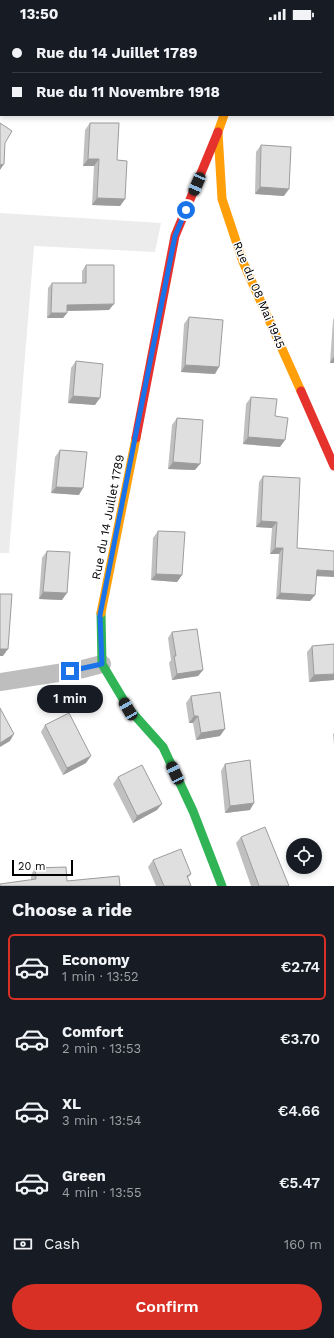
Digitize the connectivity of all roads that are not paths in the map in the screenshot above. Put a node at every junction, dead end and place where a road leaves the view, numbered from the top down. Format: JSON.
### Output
{"nodes":[{"id":1,"x":224,"y":116,"type":"edge"},
{"id":2,"x":218,"y":132,"type":"junction"},
{"id":3,"x":334,"y":466,"type":"edge"},
{"id":4,"x":102,"y":664,"type":"junction"},
{"id":5,"x":0,"y":682,"type":"edge"},
{"id":6,"x":222,"y":886,"type":"edge"}],
"edges":[{"from":1,"to":2,"type":"street","name":"Rue du 08 Mai 1945"},
{"from":2,"to":3,"type":"street","name":"Rue du 08 Mai 1945"},
{"from":2,"to":4,"type":"street","name":"Rue du 14 Juillet 1789"},
{"from":4,"to":5,"type":"street"},
{"from":4,"to":6,"type":"street","name":"Rue du 14 Juillet 1789"}]}
